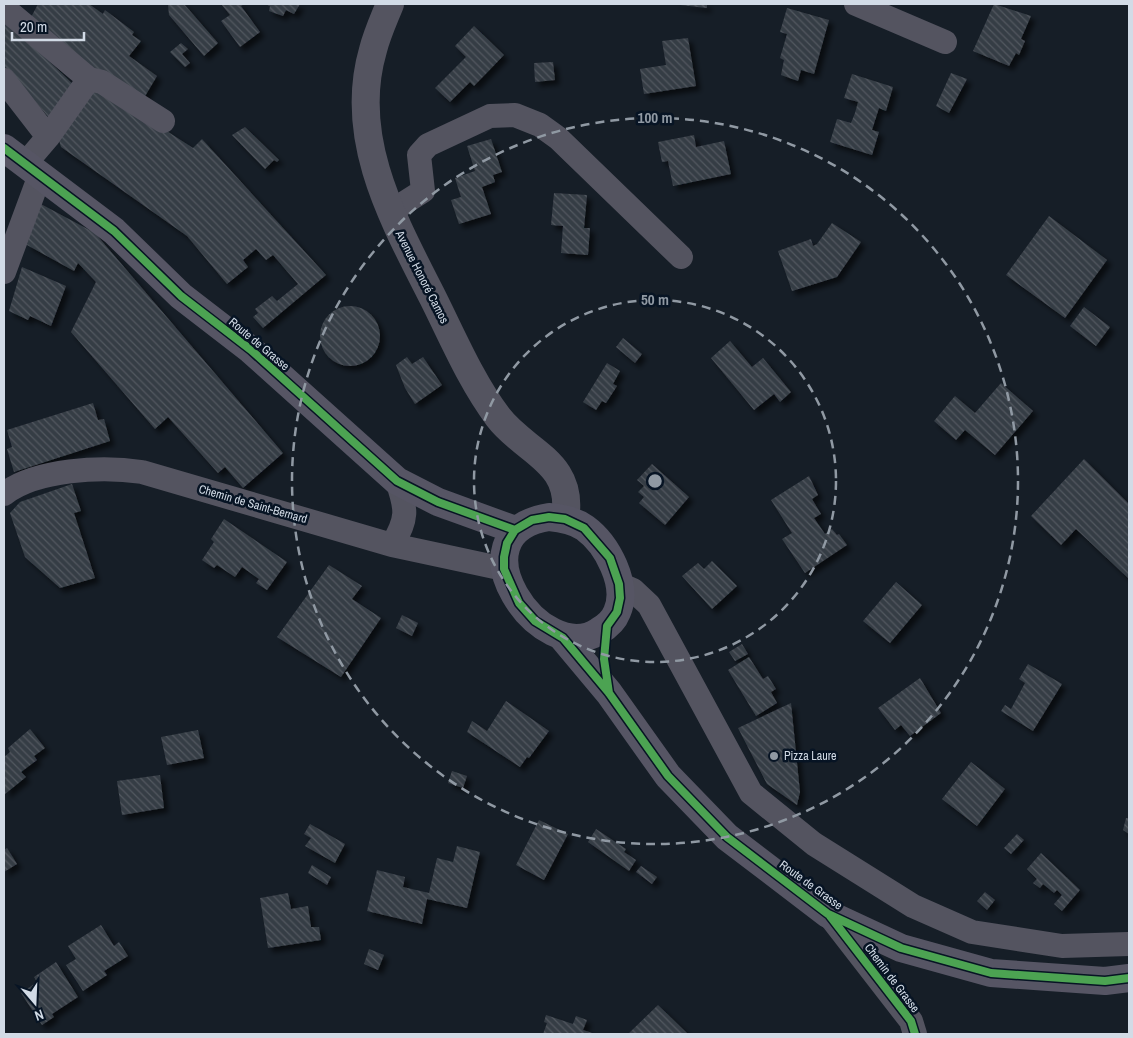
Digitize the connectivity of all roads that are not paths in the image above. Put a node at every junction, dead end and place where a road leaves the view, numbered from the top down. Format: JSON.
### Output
{"nodes":[{"id":1,"x":390,"y":4,"type":"edge"},
{"id":2,"x":856,"y":4,"type":"edge"},
{"id":3,"x":4,"y":8,"type":"edge"},
{"id":4,"x":945,"y":42,"type":"dead end"},
{"id":5,"x":89,"y":79,"type":"junction"},
{"id":6,"x":4,"y":80,"type":"edge"},
{"id":7,"x":164,"y":121,"type":"dead end"},
{"id":8,"x":48,"y":136,"type":"junction"},
{"id":9,"x":23,"y":162,"type":"edge"},
{"id":10,"x":390,"y":212,"type":"junction"},
{"id":11,"x":681,"y":257,"type":"dead end"},
{"id":12,"x":4,"y":272,"type":"edge"},
{"id":13,"x":397,"y":481,"type":"junction"},
{"id":14,"x":4,"y":494,"type":"edge"},
{"id":15,"x":565,"y":519,"type":"junction"},
{"id":16,"x":515,"y":530,"type":"junction"},
{"id":17,"x":392,"y":545,"type":"junction"},
{"id":18,"x":504,"y":569,"type":"junction"},
{"id":19,"x":619,"y":584,"type":"junction"},
{"id":20,"x":607,"y":626,"type":"junction"},
{"id":21,"x":563,"y":638,"type":"junction"},
{"id":22,"x":609,"y":693,"type":"junction"},
{"id":23,"x":828,"y":914,"type":"junction"},
{"id":24,"x":1129,"y":944,"type":"edge"},
{"id":25,"x":1129,"y":978,"type":"edge"},
{"id":26,"x":915,"y":1034,"type":"edge"}],
"edges":[{"from":1,"to":10,"type":"street","name":"Avenue Honoré Camos"},
{"from":2,"to":4,"type":"street"},
{"from":3,"to":5,"type":"street"},
{"from":5,"to":7,"type":"street"},
{"from":5,"to":8,"type":"street"},
{"from":6,"to":8,"type":"street"},
{"from":8,"to":9,"type":"street"},
{"from":9,"to":12,"type":"street"},
{"from":9,"to":13,"type":"main road","name":"Route de Grasse"},
{"from":10,"to":11,"type":"street"},
{"from":10,"to":15,"type":"street","name":"Avenue Honoré Camos"},
{"from":13,"to":16,"type":"main road","name":"Route de Grasse"},
{"from":13,"to":17,"type":"street"},
{"from":14,"to":17,"type":"street","name":"Chemin de Saint-Bernard"},
{"from":15,"to":16,"type":"main road"},
{"from":15,"to":19,"type":"main road"},
{"from":16,"to":18,"type":"main road"},
{"from":17,"to":18,"type":"street","name":"Chemin de Saint-Bernard"},
{"from":18,"to":21,"type":"main road"},
{"from":19,"to":20,"type":"main road"},
{"from":19,"to":24,"type":"street"},
{"from":20,"to":21,"type":"main road"},
{"from":20,"to":22,"type":"main road","name":"Route de Grasse"},
{"from":21,"to":22,"type":"main road","name":"Route de Grasse"},
{"from":22,"to":23,"type":"main road","name":"Route de Grasse"},
{"from":23,"to":25,"type":"main road","name":"Route de Grasse"},
{"from":23,"to":26,"type":"street","name":"Chemin de Grasse"}]}
